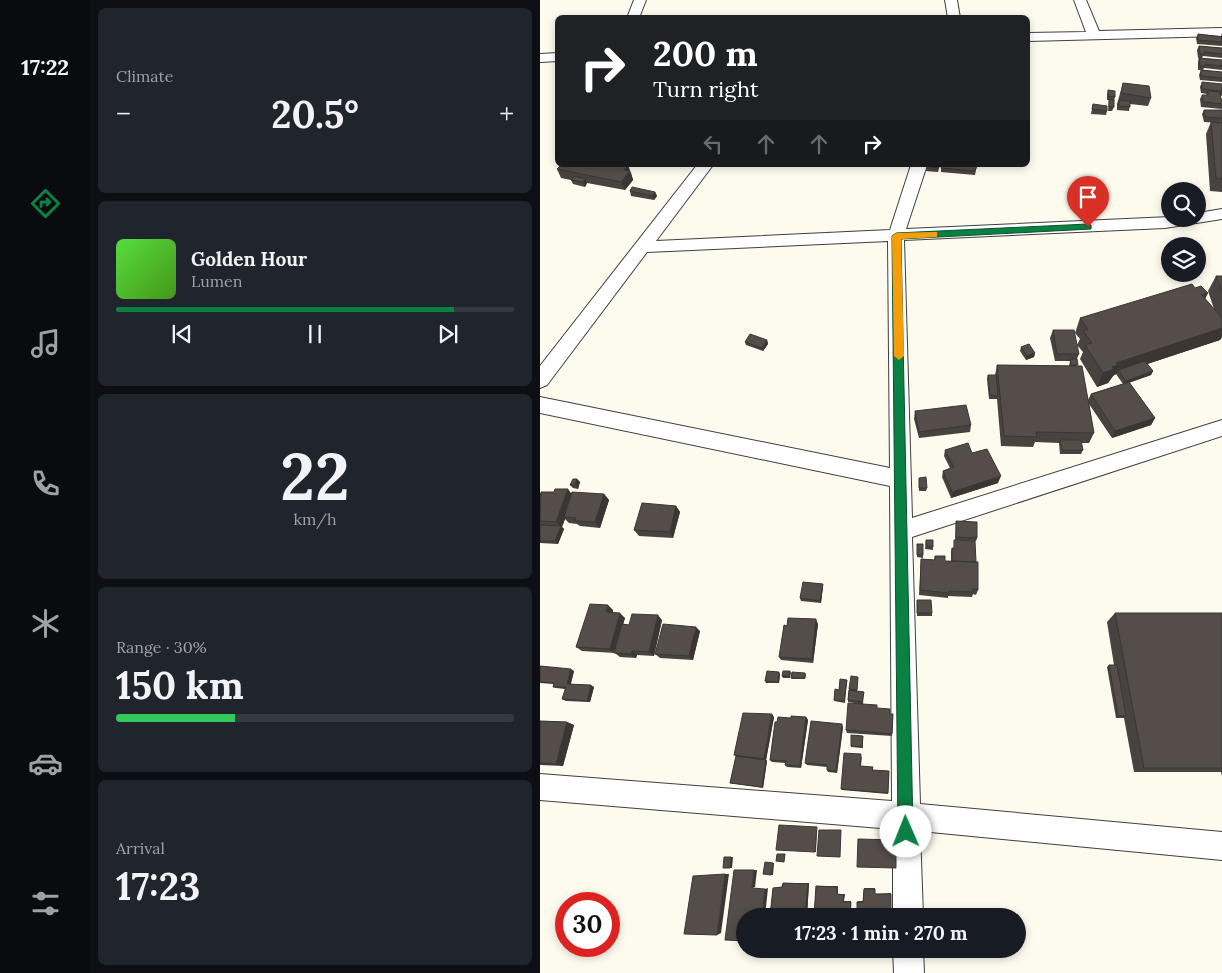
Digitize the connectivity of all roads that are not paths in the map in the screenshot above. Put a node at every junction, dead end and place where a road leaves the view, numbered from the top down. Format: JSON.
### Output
{"nodes":[{"id":1,"x":640,"y":0,"type":"edge"},
{"id":2,"x":951,"y":0,"type":"edge"},
{"id":3,"x":1080,"y":0,"type":"edge"},
{"id":4,"x":634,"y":15,"type":"edge"},
{"id":5,"x":954,"y":15,"type":"edge"},
{"id":6,"x":1222,"y":32,"type":"edge"},
{"id":7,"x":1094,"y":35,"type":"junction"},
{"id":8,"x":1030,"y":37,"type":"edge"},
{"id":9,"x":555,"y":57,"type":"edge"},
{"id":10,"x":540,"y":58,"type":"edge"},
{"id":11,"x":703,"y":167,"type":"edge"},
{"id":12,"x":918,"y":167,"type":"edge"},
{"id":13,"x":1222,"y":214,"type":"edge"},
{"id":14,"x":1206,"y":217,"type":"edge"},
{"id":15,"x":1161,"y":223,"type":"edge"},
{"id":16,"x":896,"y":236,"type":"junction"},
{"id":17,"x":641,"y":247,"type":"junction"},
{"id":18,"x":540,"y":380,"type":"edge"},
{"id":19,"x":540,"y":405,"type":"edge"},
{"id":20,"x":1222,"y":428,"type":"edge"},
{"id":21,"x":900,"y":479,"type":"junction"},
{"id":22,"x":901,"y":531,"type":"junction"},
{"id":23,"x":540,"y":788,"type":"edge"},
{"id":24,"x":906,"y":816,"type":"junction"},
{"id":25,"x":1222,"y":846,"type":"edge"},
{"id":26,"x":908,"y":908,"type":"edge"},
{"id":27,"x":908,"y":958,"type":"edge"},
{"id":28,"x":909,"y":973,"type":"edge"}],
"edges":[{"from":1,"to":4,"type":"street"},
{"from":2,"to":5,"type":"street"},
{"from":3,"to":7,"type":"street"},
{"from":6,"to":7,"type":"street"},
{"from":7,"to":8,"type":"street"},
{"from":9,"to":10,"type":"street"},
{"from":11,"to":17,"type":"street"},
{"from":12,"to":16,"type":"street"},
{"from":13,"to":14,"type":"street"},
{"from":15,"to":16,"type":"street"},
{"from":16,"to":17,"type":"street"},
{"from":16,"to":21,"type":"street"},
{"from":17,"to":18,"type":"street"},
{"from":19,"to":21,"type":"street"},
{"from":20,"to":22,"type":"street"},
{"from":21,"to":22,"type":"street"},
{"from":22,"to":24,"type":"street"},
{"from":23,"to":24,"type":"street"},
{"from":24,"to":25,"type":"street"},
{"from":24,"to":26,"type":"street"},
{"from":27,"to":28,"type":"street"}]}
